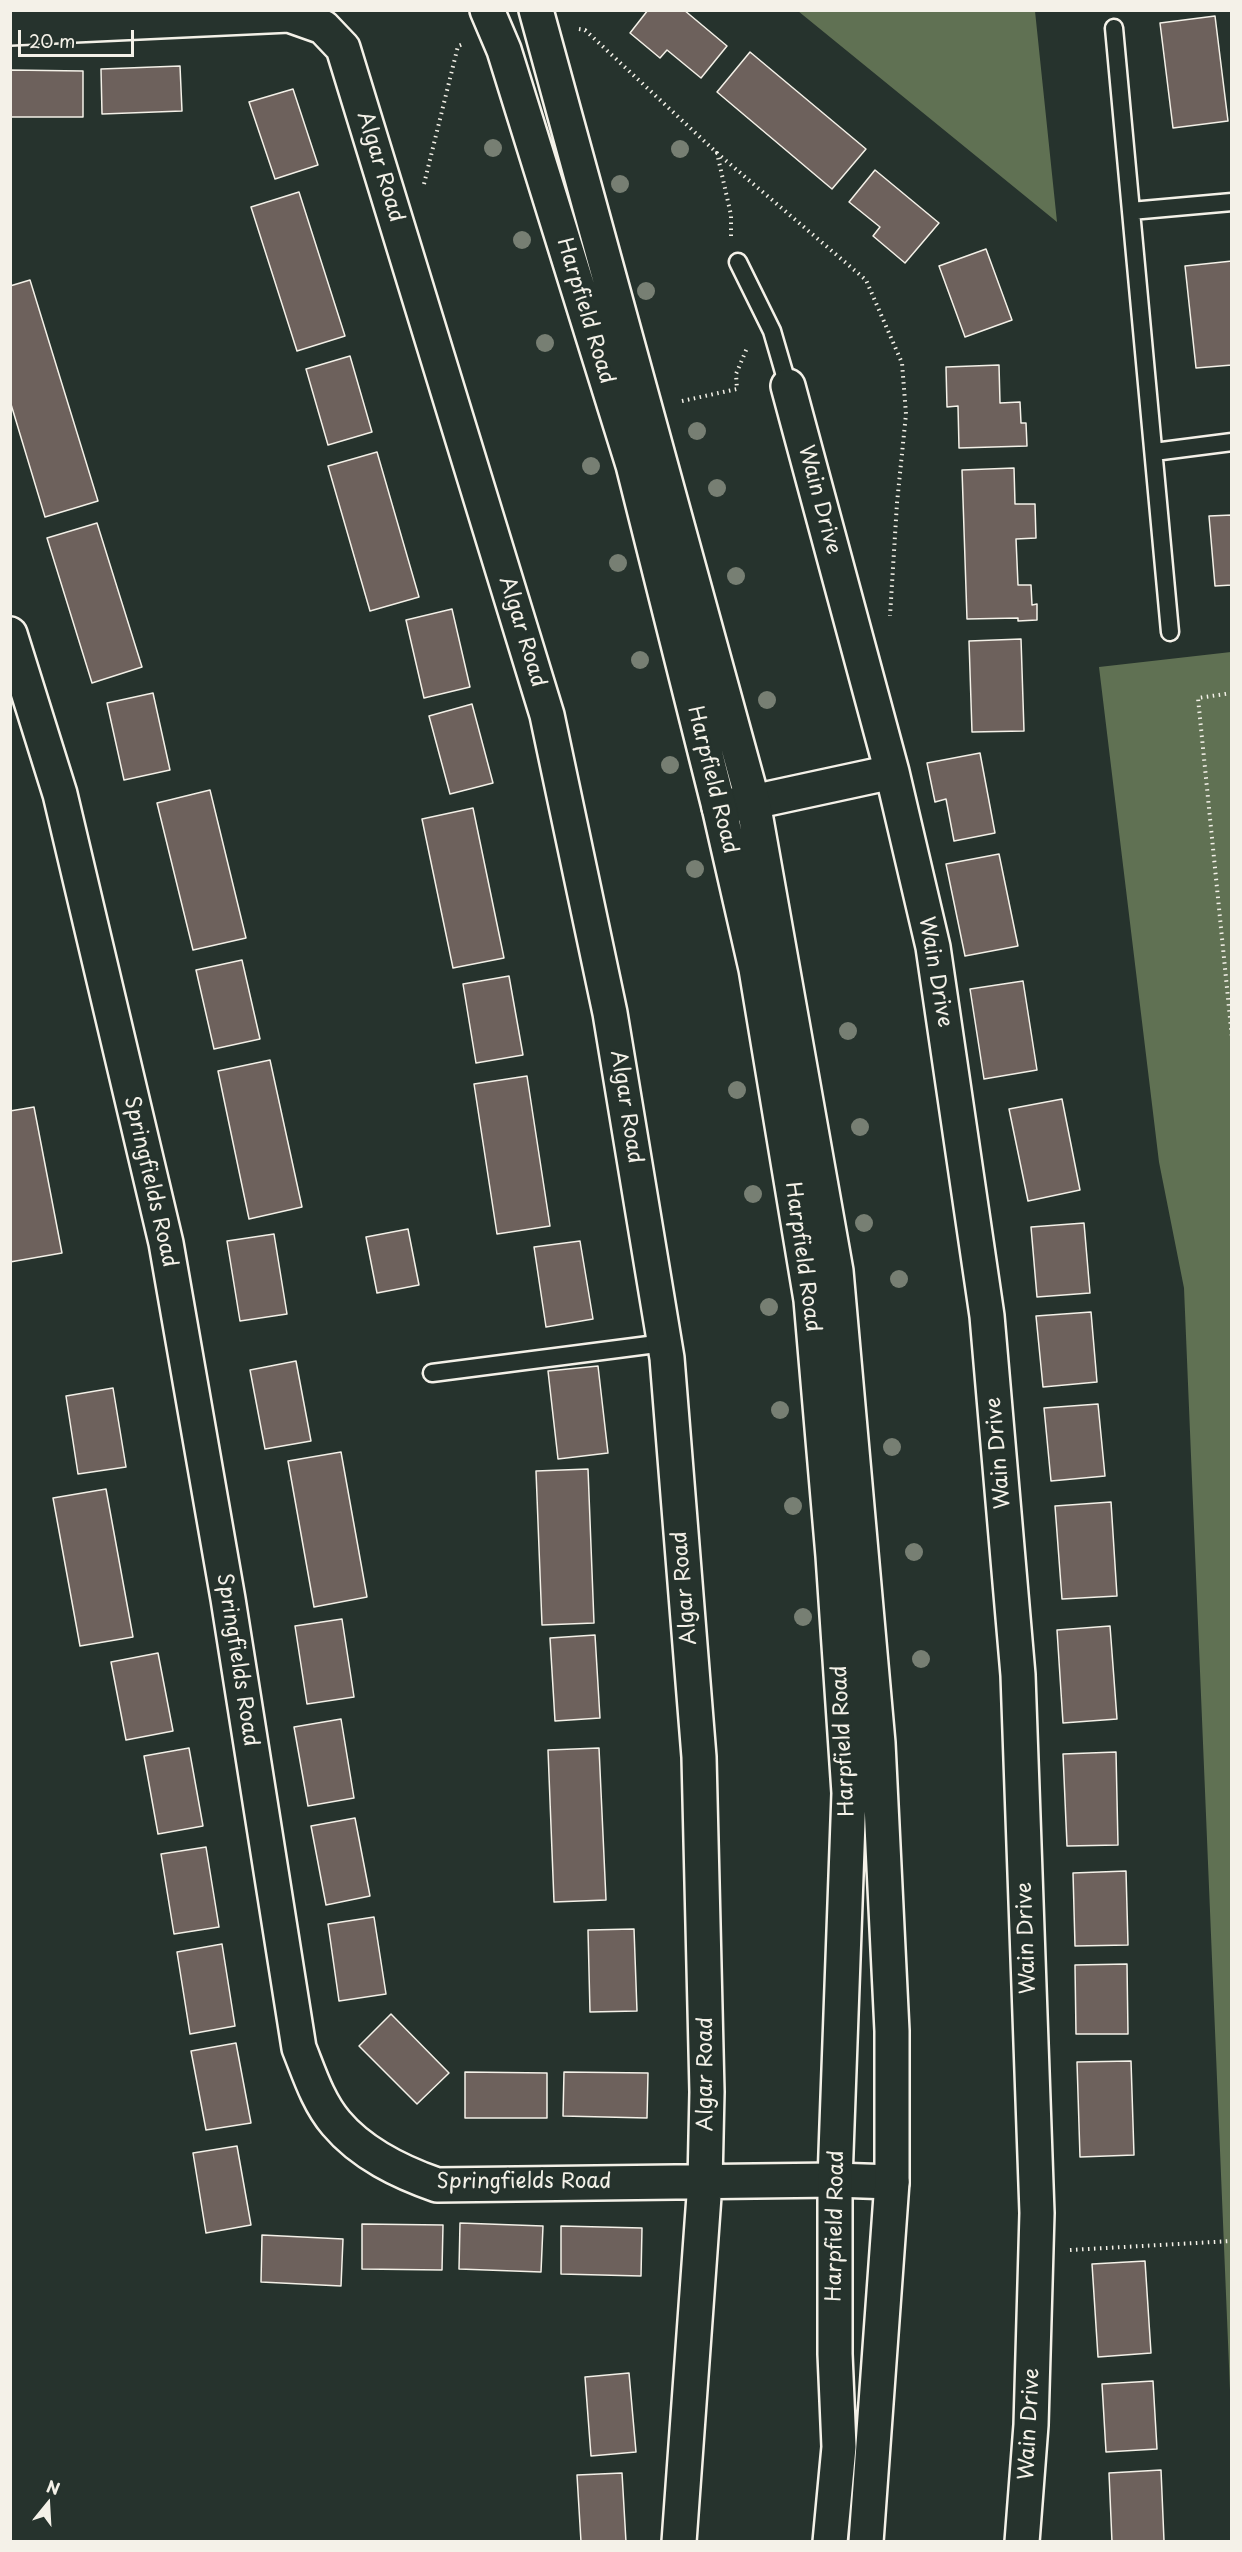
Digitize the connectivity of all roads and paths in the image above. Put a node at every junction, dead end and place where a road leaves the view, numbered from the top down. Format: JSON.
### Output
{"nodes":[{"id":1,"x":537,"y":14,"type":"edge"},
{"id":2,"x":492,"y":22,"type":"edge"},
{"id":3,"x":10,"y":28,"type":"edge"},
{"id":4,"x":1114,"y":28,"type":"dead end"},
{"id":5,"x":717,"y":153,"type":"junction"},
{"id":6,"x":424,"y":185,"type":"dead end"},
{"id":7,"x":1232,"y":202,"type":"edge"},
{"id":8,"x":1131,"y":211,"type":"junction"},
{"id":9,"x":738,"y":262,"type":"joint"},
{"id":10,"x":772,"y":331,"type":"junction"},
{"id":11,"x":788,"y":386,"type":"joint"},
{"id":12,"x":646,"y":409,"type":"junction"},
{"id":13,"x":1232,"y":442,"type":"edge"},
{"id":14,"x":1154,"y":452,"type":"junction"},
{"id":15,"x":890,"y":622,"type":"dead end"},
{"id":16,"x":1170,"y":632,"type":"dead end"},
{"id":17,"x":10,"y":634,"type":"edge"},
{"id":18,"x":1232,"y":693,"type":"edge"},
{"id":19,"x":892,"y":772,"type":"junction"},
{"id":20,"x":753,"y":802,"type":"junction"},
{"id":21,"x":719,"y":807,"type":"junction"},
{"id":22,"x":1232,"y":1038,"type":"edge"},
{"id":23,"x":664,"y":1343,"type":"junction"},
{"id":24,"x":432,"y":1373,"type":"dead end"},
{"id":25,"x":836,"y":2180,"type":"junction"},
{"id":26,"x":705,"y":2181,"type":"junction"},
{"id":27,"x":892,"y":2182,"type":"junction"},
{"id":28,"x":1232,"y":2241,"type":"edge"},
{"id":29,"x":1036,"y":2252,"type":"junction"},
{"id":30,"x":679,"y":2541,"type":"edge"},
{"id":31,"x":830,"y":2541,"type":"edge"},
{"id":32,"x":866,"y":2541,"type":"edge"},
{"id":33,"x":1022,"y":2541,"type":"edge"}],
"edges":[{"from":1,"to":5,"type":"path"},
{"from":1,"to":12,"type":"street","name":"Harpfield Road"},
{"from":2,"to":6,"type":"path"},
{"from":2,"to":21,"type":"street","name":"Harpfield Road"},
{"from":3,"to":23,"type":"street","name":"Algar Road"},
{"from":4,"to":8,"type":"lane"},
{"from":5,"to":9,"type":"path"},
{"from":5,"to":15,"type":"path"},
{"from":7,"to":8,"type":"lane"},
{"from":8,"to":14,"type":"lane"},
{"from":9,"to":10,"type":"lane"},
{"from":10,"to":11,"type":"lane"},
{"from":10,"to":12,"type":"path"},
{"from":11,"to":19,"type":"street","name":"Wain Drive"},
{"from":12,"to":20,"type":"street","name":"Harpfield Road"},
{"from":13,"to":14,"type":"lane"},
{"from":14,"to":16,"type":"lane"},
{"from":17,"to":26,"type":"street","name":"Springfields Road"},
{"from":18,"to":22,"type":"path"},
{"from":19,"to":20,"type":"street"},
{"from":19,"to":29,"type":"street","name":"Wain Drive"},
{"from":20,"to":21,"type":"street"},
{"from":20,"to":27,"type":"street","name":"Harpfield Road"},
{"from":21,"to":25,"type":"street","name":"Harpfield Road"},
{"from":23,"to":24,"type":"lane"},
{"from":23,"to":26,"type":"street","name":"Algar Road"},
{"from":25,"to":26,"type":"street","name":"Springfields Road"},
{"from":25,"to":27,"type":"street","name":"Springfields Road"},
{"from":25,"to":31,"type":"street","name":"Harpfield Road"},
{"from":26,"to":30,"type":"street","name":"Algar Road"},
{"from":27,"to":32,"type":"street","name":"Harpfield Road"},
{"from":28,"to":29,"type":"path"},
{"from":29,"to":33,"type":"street","name":"Wain Drive"}]}
